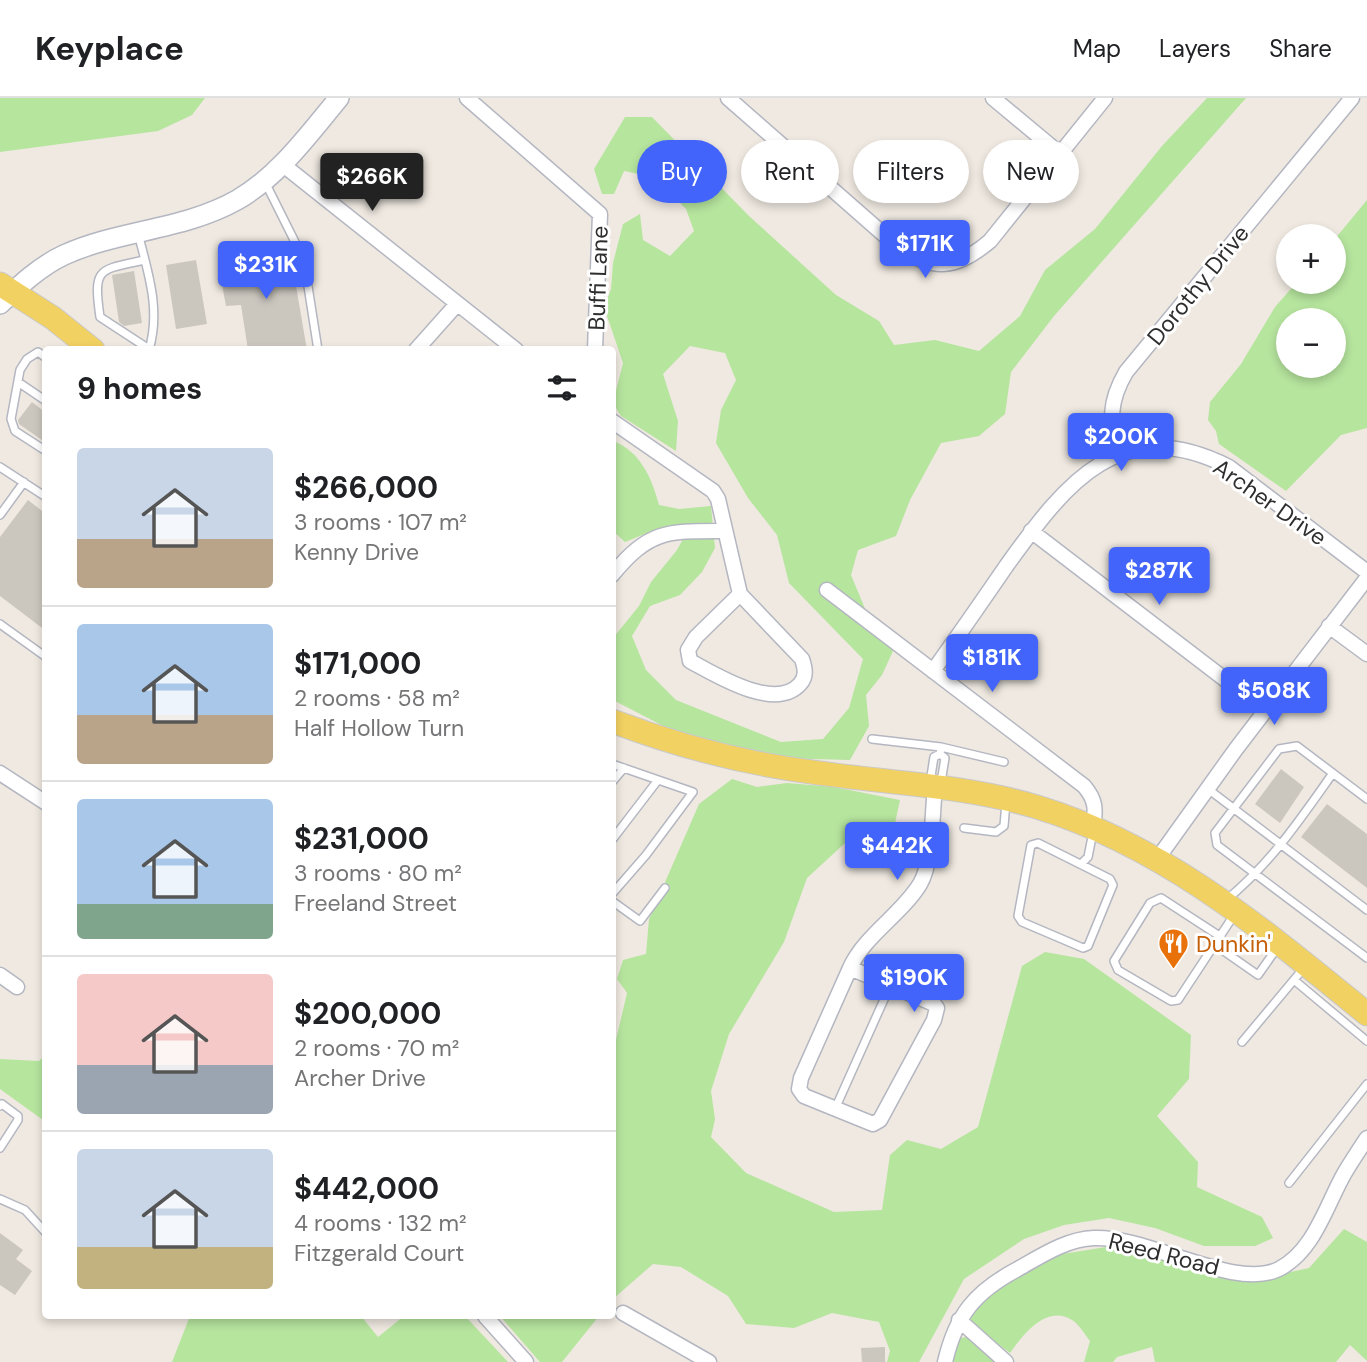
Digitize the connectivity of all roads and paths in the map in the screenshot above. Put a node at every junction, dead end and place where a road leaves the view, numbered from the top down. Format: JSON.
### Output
{"nodes":[{"id":1,"x":339,"y":98,"type":"edge"},
{"id":2,"x":467,"y":98,"type":"edge"},
{"id":3,"x":728,"y":98,"type":"edge"},
{"id":4,"x":993,"y":98,"type":"edge"},
{"id":5,"x":1105,"y":98,"type":"edge"},
{"id":6,"x":1352,"y":98,"type":"edge"},
{"id":7,"x":1043,"y":140,"type":"edge"},
{"id":8,"x":1070,"y":140,"type":"edge"},
{"id":9,"x":282,"y":164,"type":"junction"},
{"id":10,"x":264,"y":180,"type":"junction"},
{"id":11,"x":1020,"y":203,"type":"edge"},
{"id":12,"x":138,"y":232,"type":"junction"},
{"id":13,"x":145,"y":260,"type":"junction"},
{"id":14,"x":5,"y":293,"type":"edge"},
{"id":15,"x":457,"y":304,"type":"junction"},
{"id":16,"x":87,"y":346,"type":"edge"},
{"id":17,"x":143,"y":346,"type":"edge"},
{"id":18,"x":150,"y":346,"type":"edge"},
{"id":19,"x":317,"y":346,"type":"edge"},
{"id":20,"x":420,"y":346,"type":"edge"},
{"id":21,"x":510,"y":346,"type":"edge"},
{"id":22,"x":595,"y":346,"type":"edge"},
{"id":23,"x":42,"y":355,"type":"edge"},
{"id":24,"x":18,"y":382,"type":"junction"},
{"id":25,"x":42,"y":398,"type":"edge"},
{"id":26,"x":616,"y":424,"type":"edge"},
{"id":27,"x":42,"y":448,"type":"edge"},
{"id":28,"x":1118,"y":455,"type":"junction"},
{"id":29,"x":0,"y":467,"type":"edge"},
{"id":30,"x":24,"y":482,"type":"junction"},
{"id":31,"x":42,"y":492,"type":"edge"},
{"id":32,"x":0,"y":515,"type":"edge"},
{"id":33,"x":725,"y":531,"type":"junction"},
{"id":34,"x":1031,"y":531,"type":"junction"},
{"id":35,"x":616,"y":571,"type":"edge"},
{"id":36,"x":1367,"y":572,"type":"edge"},
{"id":37,"x":1367,"y":578,"type":"edge"},
{"id":38,"x":827,"y":590,"type":"dead end"},
{"id":39,"x":740,"y":594,"type":"junction"},
{"id":40,"x":0,"y":624,"type":"edge"},
{"id":41,"x":1329,"y":626,"type":"junction"},
{"id":42,"x":42,"y":654,"type":"edge"},
{"id":43,"x":1367,"y":654,"type":"edge"},
{"id":44,"x":933,"y":671,"type":"junction"},
{"id":45,"x":1265,"y":710,"type":"junction"},
{"id":46,"x":616,"y":722,"type":"edge"},
{"id":47,"x":872,"y":738,"type":"dead end"},
{"id":48,"x":940,"y":751,"type":"junction"},
{"id":49,"x":1004,"y":762,"type":"dead end"},
{"id":50,"x":616,"y":765,"type":"edge"},
{"id":51,"x":624,"y":768,"type":"junction"},
{"id":52,"x":0,"y":773,"type":"edge"},
{"id":53,"x":1333,"y":773,"type":"junction"},
{"id":54,"x":616,"y":777,"type":"edge"},
{"id":55,"x":659,"y":780,"type":"junction"},
{"id":56,"x":936,"y":783,"type":"junction"},
{"id":57,"x":1207,"y":789,"type":"junction"},
{"id":58,"x":1367,"y":799,"type":"edge"},
{"id":59,"x":42,"y":800,"type":"edge"},
{"id":60,"x":1006,"y":800,"type":"junction"},
{"id":61,"x":1233,"y":810,"type":"junction"},
{"id":62,"x":964,"y":828,"type":"dead end"},
{"id":63,"x":1093,"y":828,"type":"junction"},
{"id":64,"x":616,"y":835,"type":"edge"},
{"id":65,"x":1282,"y":846,"type":"junction"},
{"id":66,"x":1158,"y":858,"type":"junction"},
{"id":67,"x":1082,"y":863,"type":"junction"},
{"id":68,"x":1256,"y":875,"type":"junction"},
{"id":69,"x":664,"y":887,"type":"dead end"},
{"id":70,"x":616,"y":889,"type":"edge"},
{"id":71,"x":616,"y":904,"type":"edge"},
{"id":72,"x":1231,"y":906,"type":"junction"},
{"id":73,"x":1367,"y":910,"type":"edge"},
{"id":74,"x":1221,"y":937,"type":"junction"},
{"id":75,"x":1215,"y":945,"type":"junction"},
{"id":76,"x":1279,"y":945,"type":"junction"},
{"id":77,"x":1367,"y":958,"type":"edge"},
{"id":78,"x":850,"y":968,"type":"junction"},
{"id":79,"x":1300,"y":973,"type":"junction"},
{"id":80,"x":0,"y":975,"type":"edge"},
{"id":81,"x":890,"y":985,"type":"junction"},
{"id":82,"x":16,"y":986,"type":"dead end"},
{"id":83,"x":1363,"y":1007,"type":"edge"},
{"id":84,"x":1367,"y":1041,"type":"edge"},
{"id":85,"x":1242,"y":1042,"type":"dead end"},
{"id":86,"x":1367,"y":1084,"type":"edge"},
{"id":87,"x":1,"y":1104,"type":"edge"},
{"id":88,"x":835,"y":1109,"type":"junction"},
{"id":89,"x":1367,"y":1139,"type":"edge"},
{"id":90,"x":0,"y":1148,"type":"edge"},
{"id":91,"x":1289,"y":1183,"type":"dead end"},
{"id":92,"x":0,"y":1199,"type":"edge"},
{"id":93,"x":42,"y":1229,"type":"edge"},
{"id":94,"x":623,"y":1313,"type":"dead end"},
{"id":95,"x":488,"y":1319,"type":"edge"},
{"id":96,"x":959,"y":1320,"type":"junction"},
{"id":97,"x":526,"y":1362,"type":"edge"},
{"id":98,"x":709,"y":1362,"type":"edge"},
{"id":99,"x":945,"y":1362,"type":"edge"},
{"id":100,"x":1006,"y":1362,"type":"edge"}],
"edges":[{"from":1,"to":9,"type":"main road"},
{"from":2,"to":22,"type":"street","name":"Buffi Lane"},
{"from":3,"to":11,"type":"street"},
{"from":4,"to":7,"type":"street"},
{"from":5,"to":8,"type":"street"},
{"from":6,"to":28,"type":"street","name":"Dorothy Drive"},
{"from":9,"to":10,"type":"main road"},
{"from":9,"to":15,"type":"street"},
{"from":10,"to":12,"type":"main road"},
{"from":10,"to":19,"type":"lane"},
{"from":12,"to":13,"type":"lane"},
{"from":12,"to":14,"type":"main road"},
{"from":13,"to":17,"type":"lane"},
{"from":13,"to":18,"type":"lane"},
{"from":14,"to":16,"type":"main road"},
{"from":15,"to":20,"type":"street"},
{"from":15,"to":21,"type":"street"},
{"from":23,"to":24,"type":"lane"},
{"from":24,"to":25,"type":"lane"},
{"from":24,"to":27,"type":"lane"},
{"from":26,"to":33,"type":"street"},
{"from":28,"to":34,"type":"street","name":"Archer Drive"},
{"from":28,"to":36,"type":"street","name":"Archer Drive"},
{"from":29,"to":30,"type":"lane"},
{"from":30,"to":31,"type":"lane"},
{"from":30,"to":32,"type":"lane"},
{"from":33,"to":35,"type":"street"},
{"from":33,"to":39,"type":"street"},
{"from":34,"to":44,"type":"street","name":"Archer Drive"},
{"from":34,"to":45,"type":"street"},
{"from":37,"to":41,"type":"street"},
{"from":38,"to":44,"type":"street"},
{"from":39,"to":39,"type":"street"},
{"from":40,"to":42,"type":"lane"},
{"from":41,"to":43,"type":"street"},
{"from":41,"to":45,"type":"street"},
{"from":44,"to":63,"type":"street"},
{"from":45,"to":57,"type":"street"},
{"from":46,"to":56,"type":"main road"},
{"from":47,"to":48,"type":"lane"},
{"from":48,"to":49,"type":"lane"},
{"from":48,"to":56,"type":"lane"},
{"from":50,"to":51,"type":"lane"},
{"from":51,"to":54,"type":"lane"},
{"from":51,"to":55,"type":"lane"},
{"from":52,"to":59,"type":"street"},
{"from":53,"to":58,"type":"lane"},
{"from":53,"to":61,"type":"lane"},
{"from":53,"to":65,"type":"lane"},
{"from":55,"to":64,"type":"lane"},
{"from":55,"to":70,"type":"lane"},
{"from":56,"to":60,"type":"main road"},
{"from":56,"to":78,"type":"street"},
{"from":57,"to":61,"type":"lane"},
{"from":57,"to":66,"type":"street"},
{"from":60,"to":62,"type":"lane"},
{"from":60,"to":63,"type":"main road"},
{"from":61,"to":65,"type":"lane"},
{"from":61,"to":68,"type":"lane"},
{"from":63,"to":66,"type":"main road"},
{"from":63,"to":67,"type":"lane"},
{"from":65,"to":68,"type":"lane"},
{"from":65,"to":73,"type":"lane"},
{"from":66,"to":72,"type":"main road"},
{"from":67,"to":67,"type":"lane"},
{"from":68,"to":72,"type":"lane"},
{"from":68,"to":77,"type":"lane"},
{"from":69,"to":71,"type":"lane"},
{"from":72,"to":74,"type":"lane"},
{"from":72,"to":76,"type":"main road"},
{"from":74,"to":75,"type":"lane"},
{"from":74,"to":75,"type":"lane"},
{"from":75,"to":76,"type":"lane"},
{"from":76,"to":79,"type":"main road"},
{"from":78,"to":81,"type":"street"},
{"from":78,"to":88,"type":"street"},
{"from":79,"to":83,"type":"main road"},
{"from":79,"to":84,"type":"lane"},
{"from":79,"to":85,"type":"lane"},
{"from":80,"to":82,"type":"street"},
{"from":81,"to":88,"type":"lane"},
{"from":81,"to":88,"type":"street"},
{"from":86,"to":91,"type":"lane"},
{"from":87,"to":90,"type":"lane"},
{"from":89,"to":96,"type":"street","name":"Reed Road"},
{"from":92,"to":93,"type":"lane"},
{"from":94,"to":98,"type":"street"},
{"from":95,"to":97,"type":"street"},
{"from":96,"to":99,"type":"street","name":"Reed Road"},
{"from":96,"to":100,"type":"street"}]}
